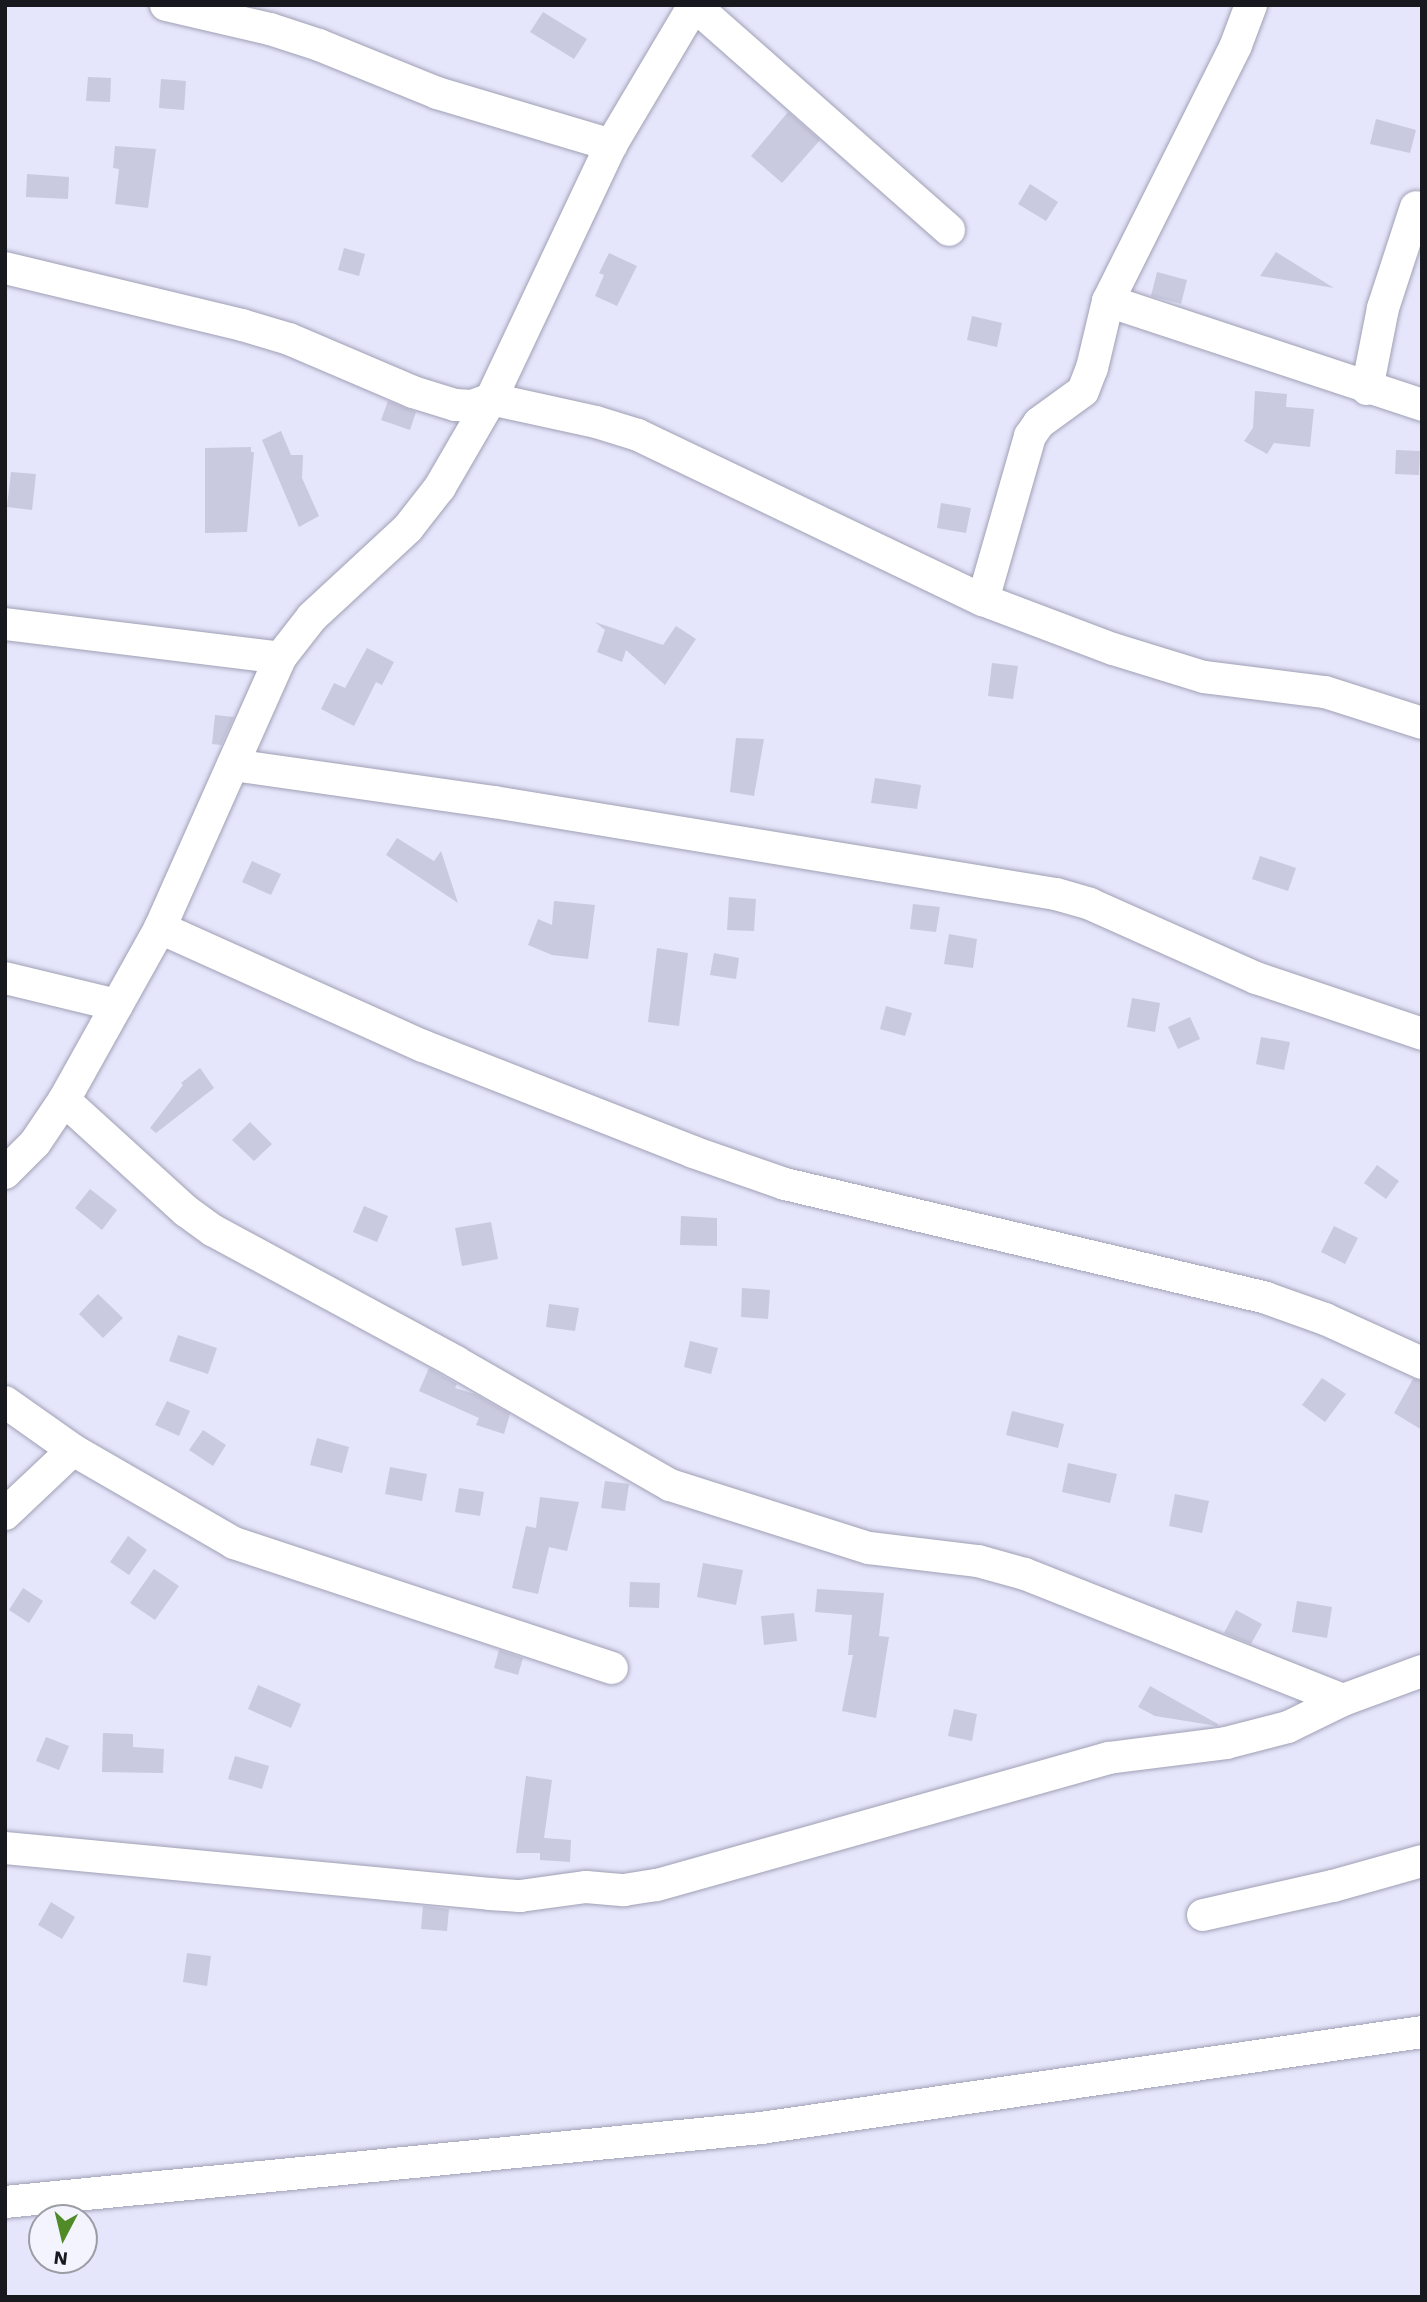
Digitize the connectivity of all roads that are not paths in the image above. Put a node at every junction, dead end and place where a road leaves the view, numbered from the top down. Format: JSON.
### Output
{"nodes":[{"id":1,"x":166,"y":5,"type":"edge"},
{"id":2,"x":694,"y":5,"type":"edge"},
{"id":3,"x":1251,"y":5,"type":"edge"},
{"id":4,"x":611,"y":145,"type":"junction"},
{"id":5,"x":1416,"y":207,"type":"dead end"},
{"id":6,"x":950,"y":230,"type":"dead end"},
{"id":7,"x":5,"y":268,"type":"edge"},
{"id":8,"x":1108,"y":301,"type":"junction"},
{"id":9,"x":1367,"y":389,"type":"junction"},
{"id":10,"x":491,"y":399,"type":"junction"},
{"id":11,"x":1422,"y":405,"type":"edge"},
{"id":12,"x":983,"y":600,"type":"junction"},
{"id":13,"x":5,"y":624,"type":"edge"},
{"id":14,"x":281,"y":659,"type":"junction"},
{"id":15,"x":1422,"y":723,"type":"edge"},
{"id":16,"x":233,"y":765,"type":"junction"},
{"id":17,"x":160,"y":928,"type":"junction"},
{"id":18,"x":5,"y":978,"type":"edge"},
{"id":19,"x":117,"y":1005,"type":"junction"},
{"id":20,"x":1422,"y":1034,"type":"edge"},
{"id":21,"x":64,"y":1100,"type":"junction"},
{"id":22,"x":20,"y":1144,"type":"edge"},
{"id":23,"x":5,"y":1173,"type":"edge"},
{"id":24,"x":1422,"y":1363,"type":"edge"},
{"id":25,"x":5,"y":1402,"type":"edge"},
{"id":26,"x":73,"y":1450,"type":"junction"},
{"id":27,"x":5,"y":1514,"type":"edge"},
{"id":28,"x":612,"y":1668,"type":"dead end"},
{"id":29,"x":1422,"y":1671,"type":"edge"},
{"id":30,"x":1343,"y":1700,"type":"junction"},
{"id":31,"x":5,"y":1848,"type":"edge"},
{"id":32,"x":1422,"y":1861,"type":"edge"},
{"id":33,"x":1203,"y":1915,"type":"dead end"},
{"id":34,"x":1422,"y":2032,"type":"edge"},
{"id":35,"x":5,"y":2202,"type":"edge"}],
"edges":[{"from":1,"to":4,"type":"street"},
{"from":2,"to":4,"type":"street"},
{"from":2,"to":6,"type":"street"},
{"from":3,"to":8,"type":"street"},
{"from":4,"to":10,"type":"street"},
{"from":5,"to":9,"type":"street"},
{"from":7,"to":10,"type":"street"},
{"from":8,"to":9,"type":"street"},
{"from":8,"to":12,"type":"street"},
{"from":9,"to":11,"type":"street"},
{"from":10,"to":12,"type":"street"},
{"from":10,"to":14,"type":"street"},
{"from":12,"to":15,"type":"street"},
{"from":13,"to":14,"type":"street"},
{"from":14,"to":16,"type":"street"},
{"from":16,"to":17,"type":"street"},
{"from":16,"to":20,"type":"street"},
{"from":17,"to":19,"type":"street"},
{"from":17,"to":24,"type":"street"},
{"from":18,"to":19,"type":"street"},
{"from":19,"to":21,"type":"street"},
{"from":21,"to":22,"type":"street"},
{"from":21,"to":30,"type":"street"},
{"from":22,"to":23,"type":"street"},
{"from":25,"to":26,"type":"street"},
{"from":26,"to":27,"type":"street"},
{"from":26,"to":28,"type":"street"},
{"from":29,"to":30,"type":"street"},
{"from":30,"to":31,"type":"street"},
{"from":32,"to":33,"type":"street"},
{"from":34,"to":35,"type":"street"}]}
